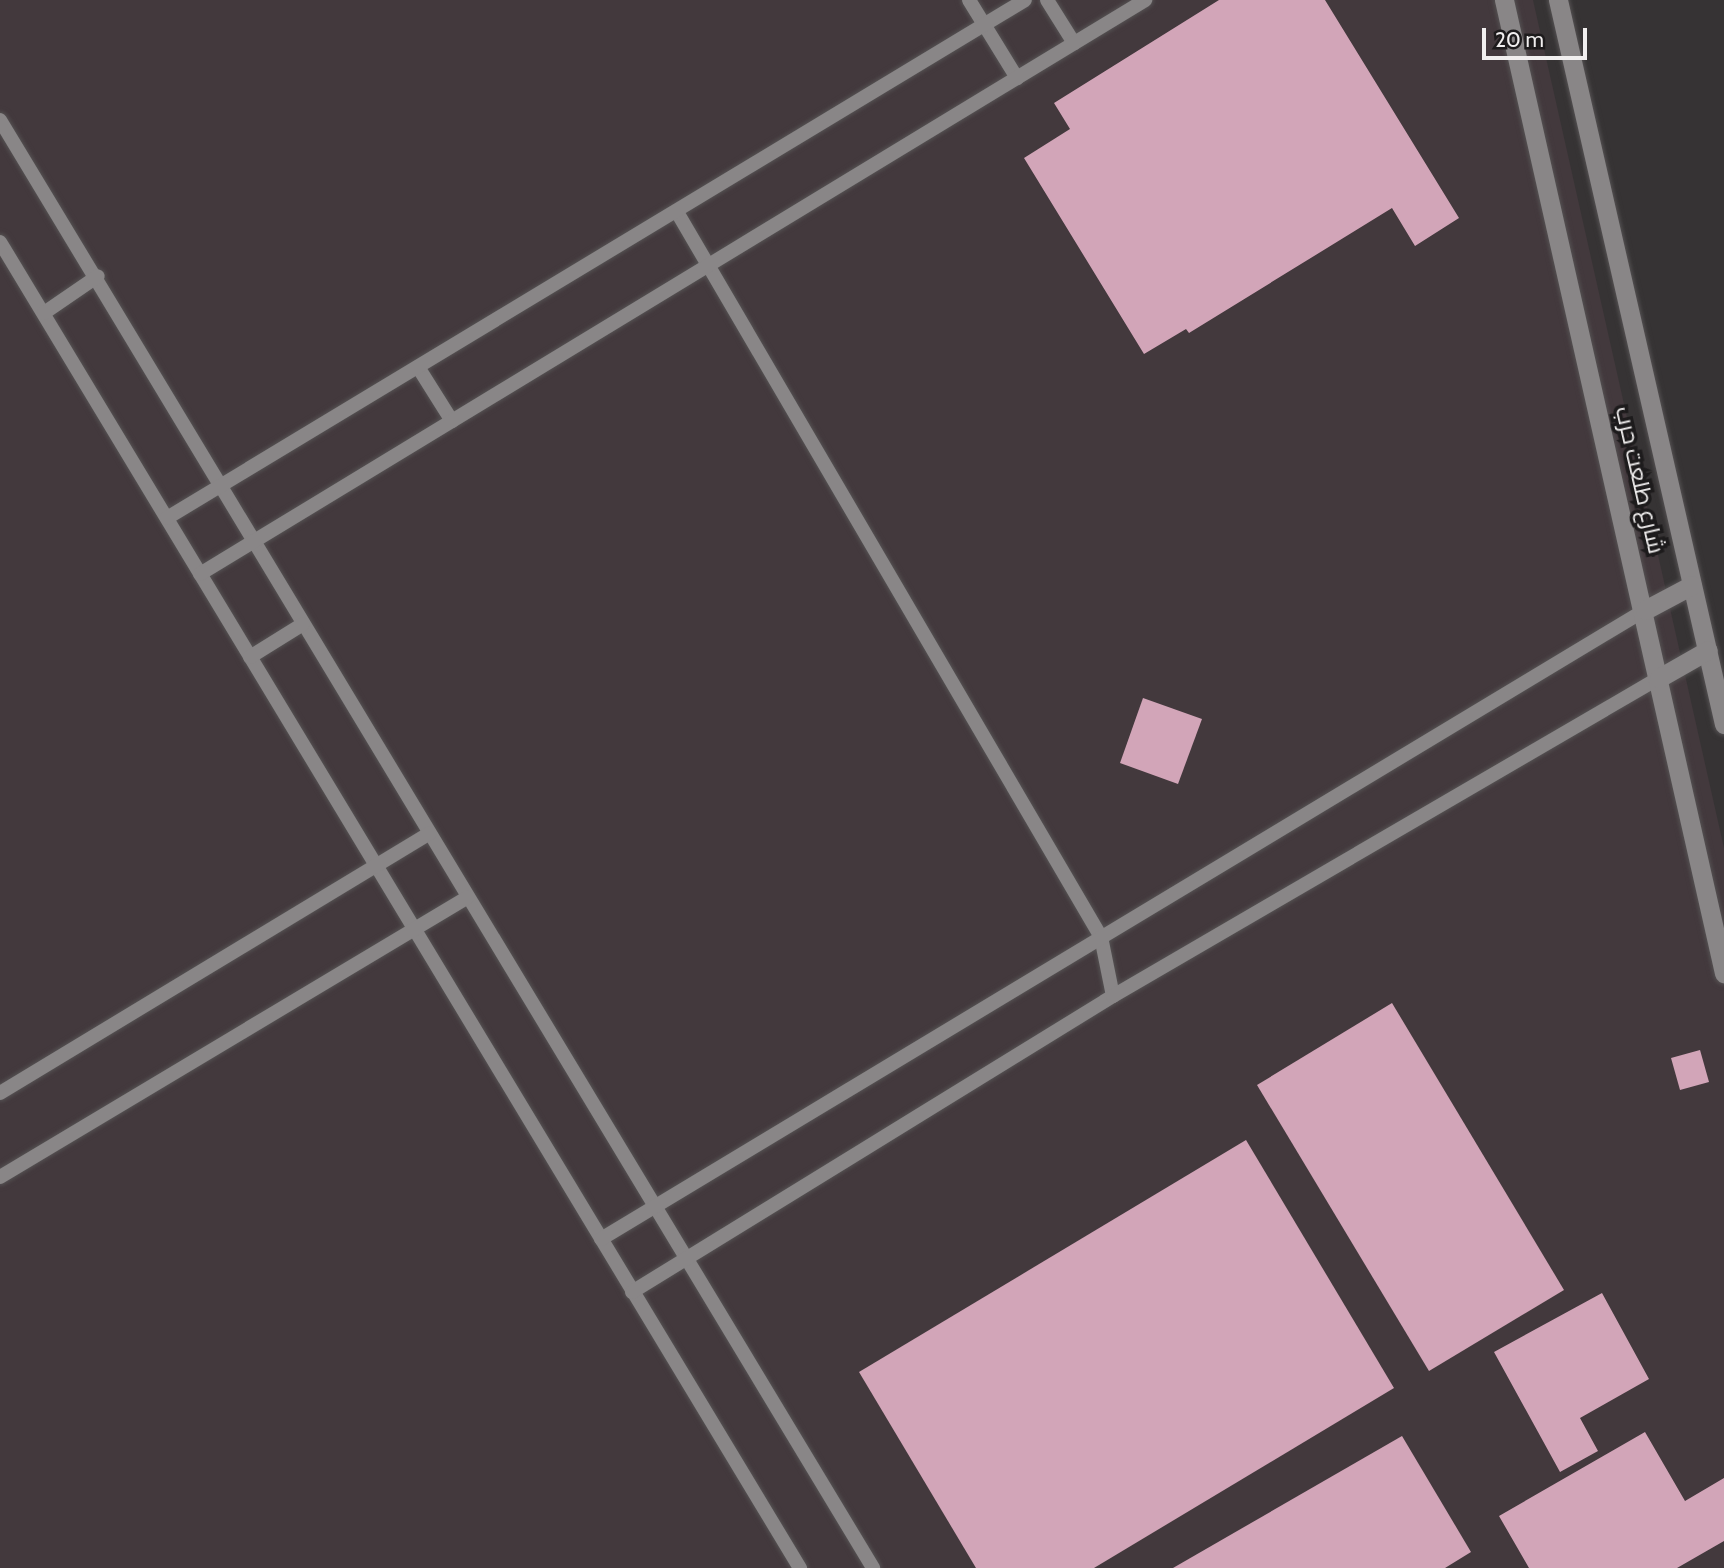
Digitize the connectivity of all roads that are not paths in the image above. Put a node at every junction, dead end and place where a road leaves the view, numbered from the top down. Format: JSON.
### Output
{"nodes":[{"id":1,"x":970,"y":0,"type":"edge"},
{"id":2,"x":1025,"y":0,"type":"edge"},
{"id":3,"x":1047,"y":0,"type":"edge"},
{"id":4,"x":1145,"y":0,"type":"edge"},
{"id":5,"x":1504,"y":0,"type":"edge"},
{"id":6,"x":1558,"y":0,"type":"edge"},
{"id":7,"x":985,"y":25,"type":"junction"},
{"id":8,"x":1074,"y":43,"type":"junction"},
{"id":9,"x":1017,"y":78,"type":"junction"},
{"id":10,"x":0,"y":120,"type":"edge"},
{"id":11,"x":677,"y":212,"type":"junction"},
{"id":12,"x":0,"y":242,"type":"edge"},
{"id":13,"x":708,"y":265,"type":"junction"},
{"id":14,"x":98,"y":276,"type":"junction"},
{"id":15,"x":44,"y":313,"type":"junction"},
{"id":16,"x":418,"y":367,"type":"junction"},
{"id":17,"x":452,"y":421,"type":"junction"},
{"id":18,"x":221,"y":486,"type":"junction"},
{"id":19,"x":167,"y":518,"type":"junction"},
{"id":20,"x":254,"y":541,"type":"junction"},
{"id":21,"x":200,"y":574,"type":"junction"},
{"id":22,"x":1692,"y":585,"type":"junction"},
{"id":23,"x":1645,"y":610,"type":"junction"},
{"id":24,"x":303,"y":624,"type":"junction"},
{"id":25,"x":1708,"y":650,"type":"junction"},
{"id":26,"x":250,"y":657,"type":"junction"},
{"id":27,"x":1659,"y":678,"type":"junction"},
{"id":28,"x":1724,"y":724,"type":"edge"},
{"id":29,"x":430,"y":833,"type":"junction"},
{"id":30,"x":376,"y":865,"type":"junction"},
{"id":31,"x":468,"y":897,"type":"junction"},
{"id":32,"x":414,"y":929,"type":"junction"},
{"id":33,"x":1101,"y":937,"type":"junction"},
{"id":34,"x":1724,"y":973,"type":"edge"},
{"id":35,"x":1113,"y":996,"type":"junction"},
{"id":36,"x":0,"y":1093,"type":"edge"},
{"id":37,"x":0,"y":1177,"type":"edge"},
{"id":38,"x":654,"y":1206,"type":"junction"},
{"id":39,"x":601,"y":1239,"type":"junction"},
{"id":40,"x":686,"y":1259,"type":"junction"},
{"id":41,"x":632,"y":1292,"type":"junction"},
{"id":42,"x":800,"y":1568,"type":"edge"},
{"id":43,"x":873,"y":1568,"type":"edge"}],
"edges":[{"from":1,"to":7,"type":"lane"},
{"from":2,"to":7,"type":"lane"},
{"from":3,"to":8,"type":"lane"},
{"from":4,"to":8,"type":"lane"},
{"from":5,"to":23,"type":"main road","name":"شارع طلعت حرب"},
{"from":6,"to":22,"type":"main road","name":"شارع طلعت حرب"},
{"from":7,"to":9,"type":"lane"},
{"from":7,"to":11,"type":"lane"},
{"from":8,"to":9,"type":"lane"},
{"from":9,"to":13,"type":"lane"},
{"from":10,"to":14,"type":"lane"},
{"from":11,"to":13,"type":"lane"},
{"from":11,"to":16,"type":"lane"},
{"from":12,"to":15,"type":"lane"},
{"from":13,"to":17,"type":"lane"},
{"from":13,"to":33,"type":"lane"},
{"from":14,"to":15,"type":"lane"},
{"from":14,"to":18,"type":"lane"},
{"from":15,"to":19,"type":"lane"},
{"from":16,"to":17,"type":"lane"},
{"from":16,"to":18,"type":"lane"},
{"from":17,"to":20,"type":"lane"},
{"from":18,"to":19,"type":"lane"},
{"from":18,"to":20,"type":"lane"},
{"from":19,"to":21,"type":"lane"},
{"from":20,"to":21,"type":"lane"},
{"from":20,"to":24,"type":"lane"},
{"from":21,"to":26,"type":"lane"},
{"from":22,"to":23,"type":"main road"},
{"from":22,"to":25,"type":"main road","name":"شارع طلعت حرب"},
{"from":23,"to":27,"type":"main road","name":"شارع طلعت حرب"},
{"from":23,"to":33,"type":"lane"},
{"from":24,"to":26,"type":"lane"},
{"from":24,"to":29,"type":"lane"},
{"from":25,"to":27,"type":"main road"},
{"from":25,"to":28,"type":"main road","name":"شارع طلعت حرب"},
{"from":26,"to":30,"type":"lane"},
{"from":27,"to":34,"type":"main road","name":"شارع طلعت حرب"},
{"from":27,"to":35,"type":"lane"},
{"from":29,"to":30,"type":"lane"},
{"from":29,"to":31,"type":"lane"},
{"from":30,"to":32,"type":"lane"},
{"from":30,"to":36,"type":"lane"},
{"from":31,"to":32,"type":"lane"},
{"from":31,"to":38,"type":"lane"},
{"from":32,"to":37,"type":"lane"},
{"from":32,"to":39,"type":"lane"},
{"from":33,"to":35,"type":"lane"},
{"from":33,"to":38,"type":"lane"},
{"from":35,"to":40,"type":"lane"},
{"from":38,"to":39,"type":"lane"},
{"from":38,"to":40,"type":"lane"},
{"from":39,"to":41,"type":"lane"},
{"from":40,"to":41,"type":"lane"},
{"from":40,"to":43,"type":"lane"},
{"from":41,"to":42,"type":"lane"}]}
